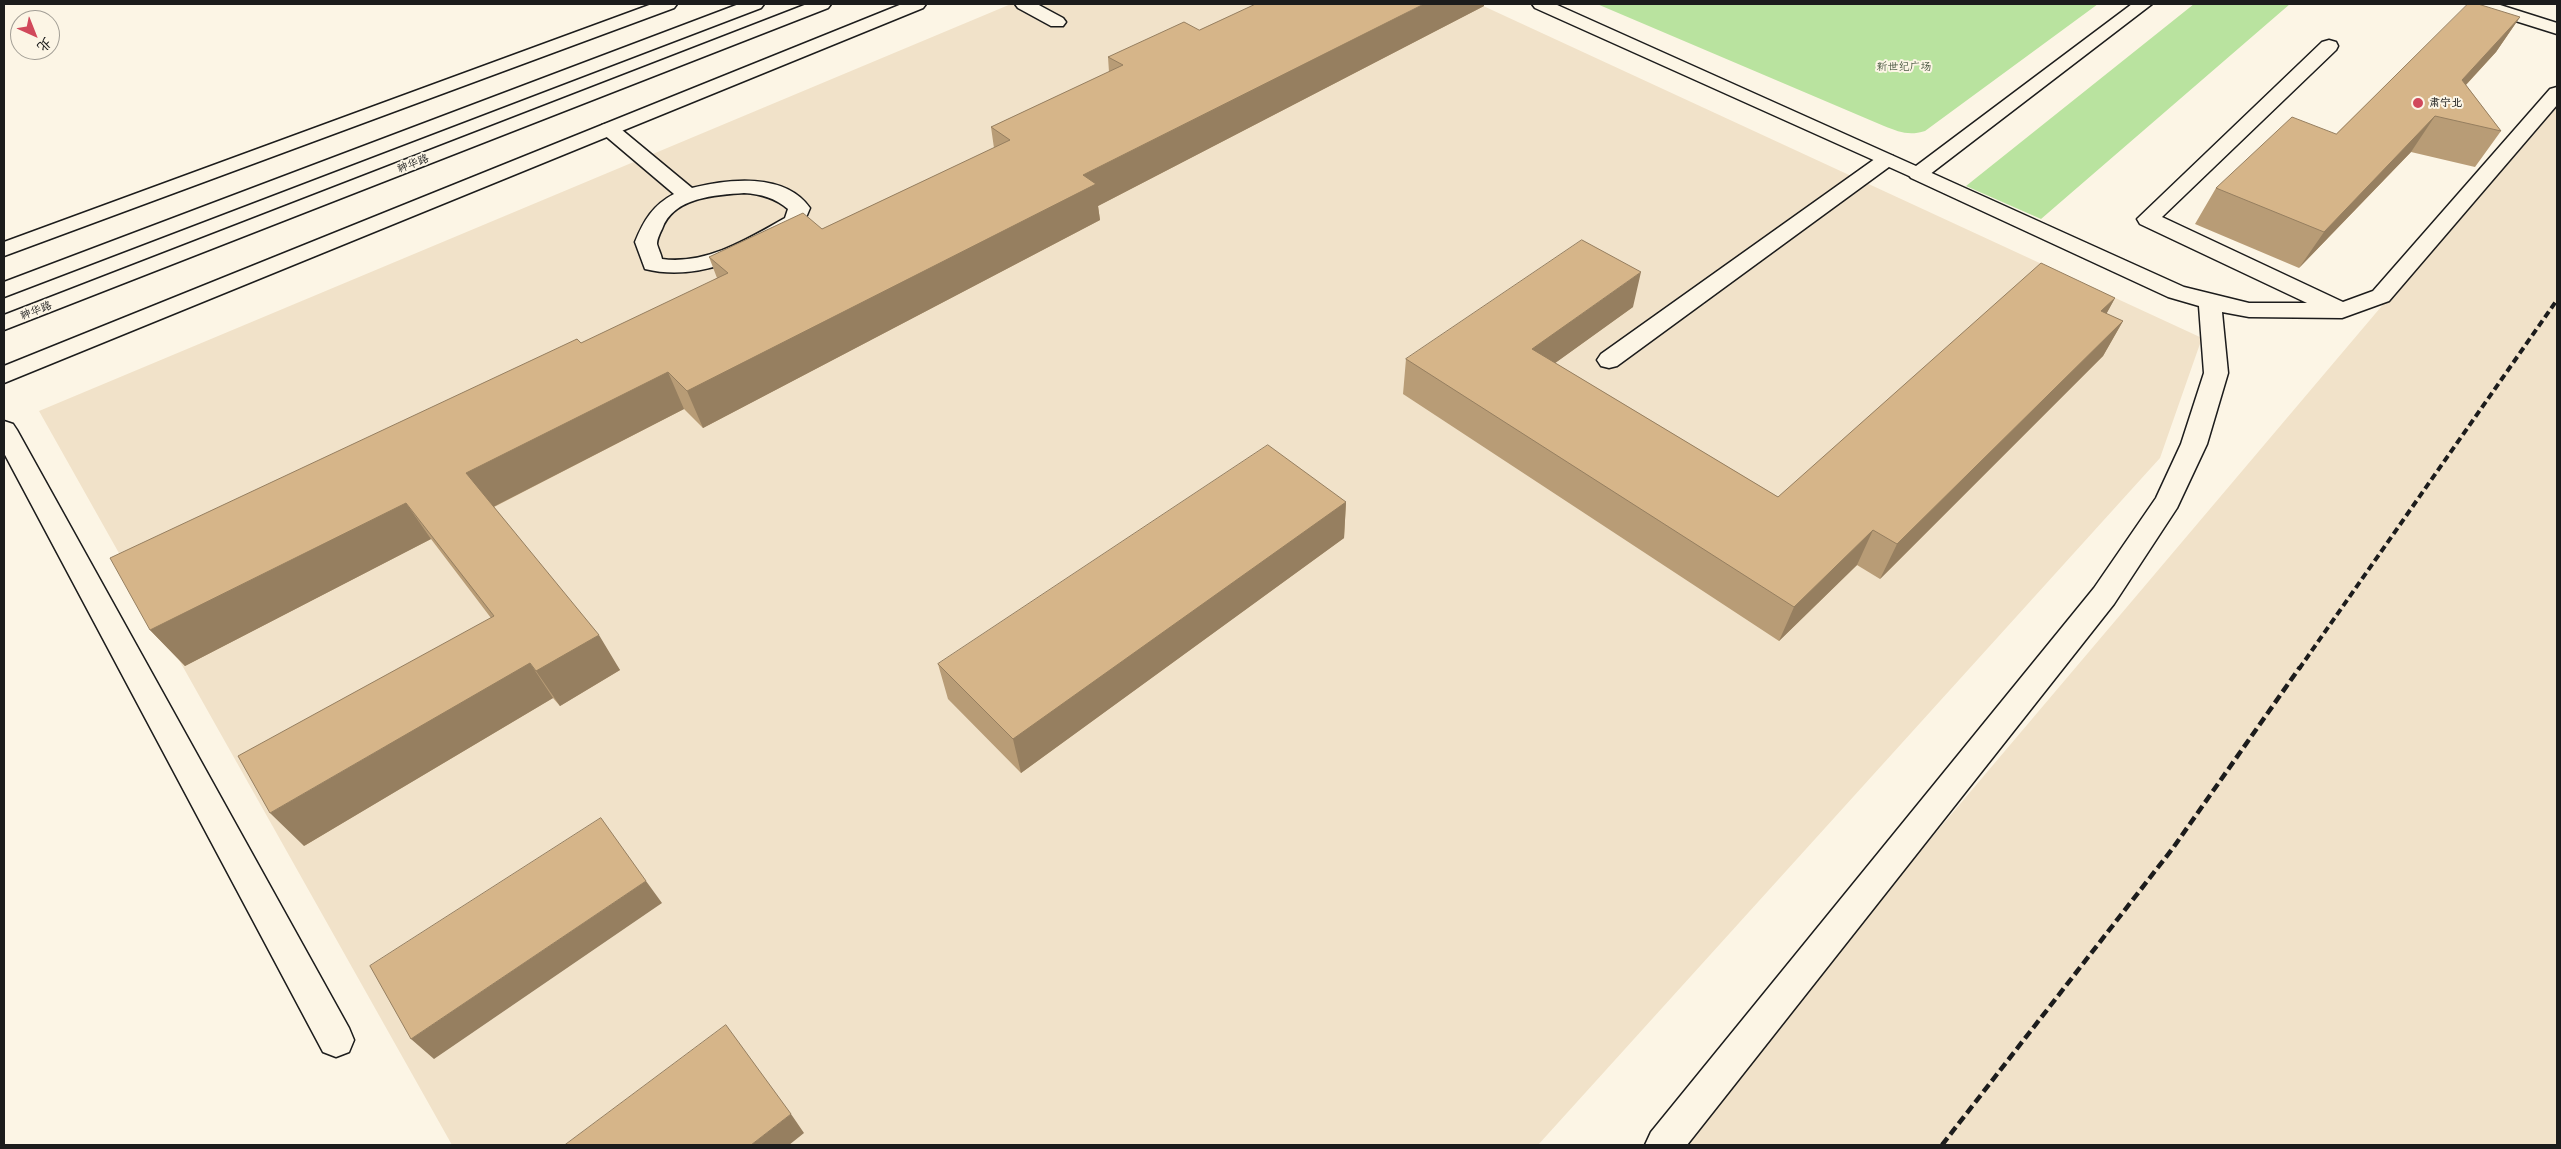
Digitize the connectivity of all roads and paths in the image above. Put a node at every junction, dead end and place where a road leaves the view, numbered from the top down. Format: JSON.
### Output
{"nodes":[{"id":1,"x":668,"y":4,"type":"edge"},
{"id":2,"x":756,"y":4,"type":"edge"},
{"id":3,"x":822,"y":4,"type":"edge"},
{"id":4,"x":917,"y":4,"type":"edge"},
{"id":5,"x":1024,"y":4,"type":"edge"},
{"id":6,"x":1541,"y":4,"type":"edge"},
{"id":7,"x":2143,"y":4,"type":"edge"},
{"id":8,"x":2480,"y":4,"type":"edge"},
{"id":9,"x":1057,"y":22,"type":"dead end"},
{"id":10,"x":2557,"y":29,"type":"edge"},
{"id":11,"x":2329,"y":46,"type":"dead end"},
{"id":12,"x":2557,"y":93,"type":"edge"},
{"id":13,"x":609,"y":129,"type":"junction"},
{"id":14,"x":1886,"y":160,"type":"junction"},
{"id":15,"x":1918,"y":174,"type":"junction"},
{"id":16,"x":688,"y":195,"type":"junction"},
{"id":17,"x":4,"y":249,"type":"edge"},
{"id":18,"x":4,"y":290,"type":"edge"},
{"id":19,"x":2210,"y":302,"type":"junction"},
{"id":20,"x":2342,"y":311,"type":"junction"},
{"id":21,"x":4,"y":324,"type":"edge"},
{"id":22,"x":1609,"y":360,"type":"dead end"},
{"id":23,"x":4,"y":374,"type":"edge"},
{"id":24,"x":4,"y":430,"type":"edge"},
{"id":25,"x":336,"y":1040,"type":"dead end"},
{"id":26,"x":1664,"y":1145,"type":"edge"}],
"edges":[{"from":1,"to":17,"type":"street"},
{"from":2,"to":18,"type":"street"},
{"from":3,"to":21,"type":"street","name":"神华路"},
{"from":4,"to":13,"type":"street"},
{"from":5,"to":9,"type":"street"},
{"from":6,"to":14,"type":"street"},
{"from":7,"to":15,"type":"street"},
{"from":8,"to":10,"type":"street"},
{"from":11,"to":20,"type":"street"},
{"from":12,"to":20,"type":"street"},
{"from":13,"to":16,"type":"street"},
{"from":13,"to":23,"type":"street"},
{"from":14,"to":15,"type":"street"},
{"from":14,"to":22,"type":"street"},
{"from":15,"to":19,"type":"street"},
{"from":16,"to":16,"type":"street"},
{"from":19,"to":20,"type":"street"},
{"from":19,"to":26,"type":"street"},
{"from":24,"to":25,"type":"street"}]}
